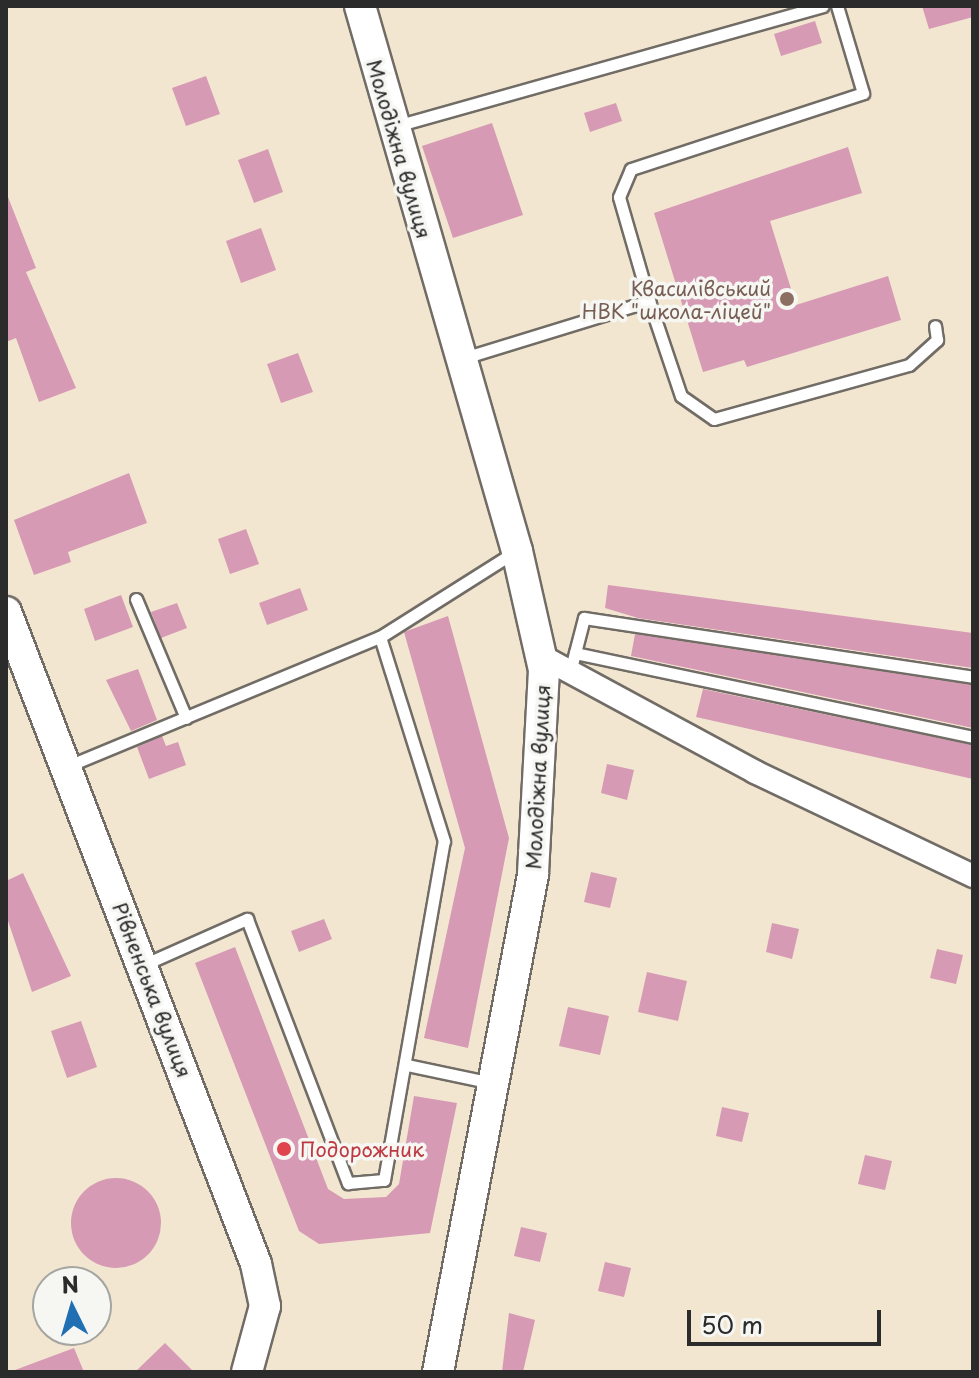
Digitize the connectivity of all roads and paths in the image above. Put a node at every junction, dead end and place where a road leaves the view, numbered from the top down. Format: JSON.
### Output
{"nodes":[{"id":1,"x":360,"y":6,"type":"edge"},
{"id":2,"x":822,"y":6,"type":"edge"},
{"id":3,"x":837,"y":6,"type":"edge"},
{"id":4,"x":391,"y":127,"type":"junction"},
{"id":5,"x":649,"y":301,"type":"junction"},
{"id":6,"x":935,"y":326,"type":"dead end"},
{"id":7,"x":459,"y":359,"type":"junction"},
{"id":8,"x":517,"y":551,"type":"junction"},
{"id":9,"x":136,"y":599,"type":"dead end"},
{"id":10,"x":6,"y":612,"type":"edge"},
{"id":11,"x":380,"y":637,"type":"junction"},
{"id":12,"x":539,"y":655,"type":"junction"},
{"id":13,"x":573,"y":662,"type":"junction"},
{"id":14,"x":973,"y":677,"type":"edge"},
{"id":15,"x":186,"y":718,"type":"junction"},
{"id":16,"x":973,"y":737,"type":"edge"},
{"id":17,"x":65,"y":767,"type":"junction"},
{"id":18,"x":973,"y":876,"type":"edge"},
{"id":19,"x":143,"y":965,"type":"junction"},
{"id":20,"x":407,"y":1065,"type":"junction"},
{"id":21,"x":495,"y":1084,"type":"junction"},
{"id":22,"x":247,"y":1372,"type":"edge"},
{"id":23,"x":438,"y":1372,"type":"edge"}],
"edges":[{"from":1,"to":4,"type":"street","name":"Молодіжна вулиця"},
{"from":2,"to":4,"type":"lane"},
{"from":3,"to":5,"type":"lane"},
{"from":4,"to":7,"type":"street","name":"Молодіжна вулиця"},
{"from":5,"to":6,"type":"lane"},
{"from":5,"to":7,"type":"lane"},
{"from":7,"to":8,"type":"street","name":"Молодіжна вулиця"},
{"from":8,"to":11,"type":"lane"},
{"from":8,"to":12,"type":"street","name":"Молодіжна вулиця"},
{"from":9,"to":15,"type":"lane"},
{"from":10,"to":17,"type":"street","name":"Рівненська вулиця"},
{"from":11,"to":15,"type":"lane"},
{"from":11,"to":20,"type":"lane"},
{"from":12,"to":13,"type":"street"},
{"from":12,"to":21,"type":"street","name":"Молодіжна вулиця"},
{"from":13,"to":14,"type":"lane"},
{"from":13,"to":16,"type":"lane"},
{"from":13,"to":18,"type":"street"},
{"from":15,"to":17,"type":"lane"},
{"from":17,"to":19,"type":"street","name":"Рівненська вулиця"},
{"from":19,"to":20,"type":"lane"},
{"from":19,"to":22,"type":"street","name":"Рівненська вулиця"},
{"from":20,"to":21,"type":"lane"},
{"from":21,"to":23,"type":"street","name":"Молодіжна вулиця"}]}
